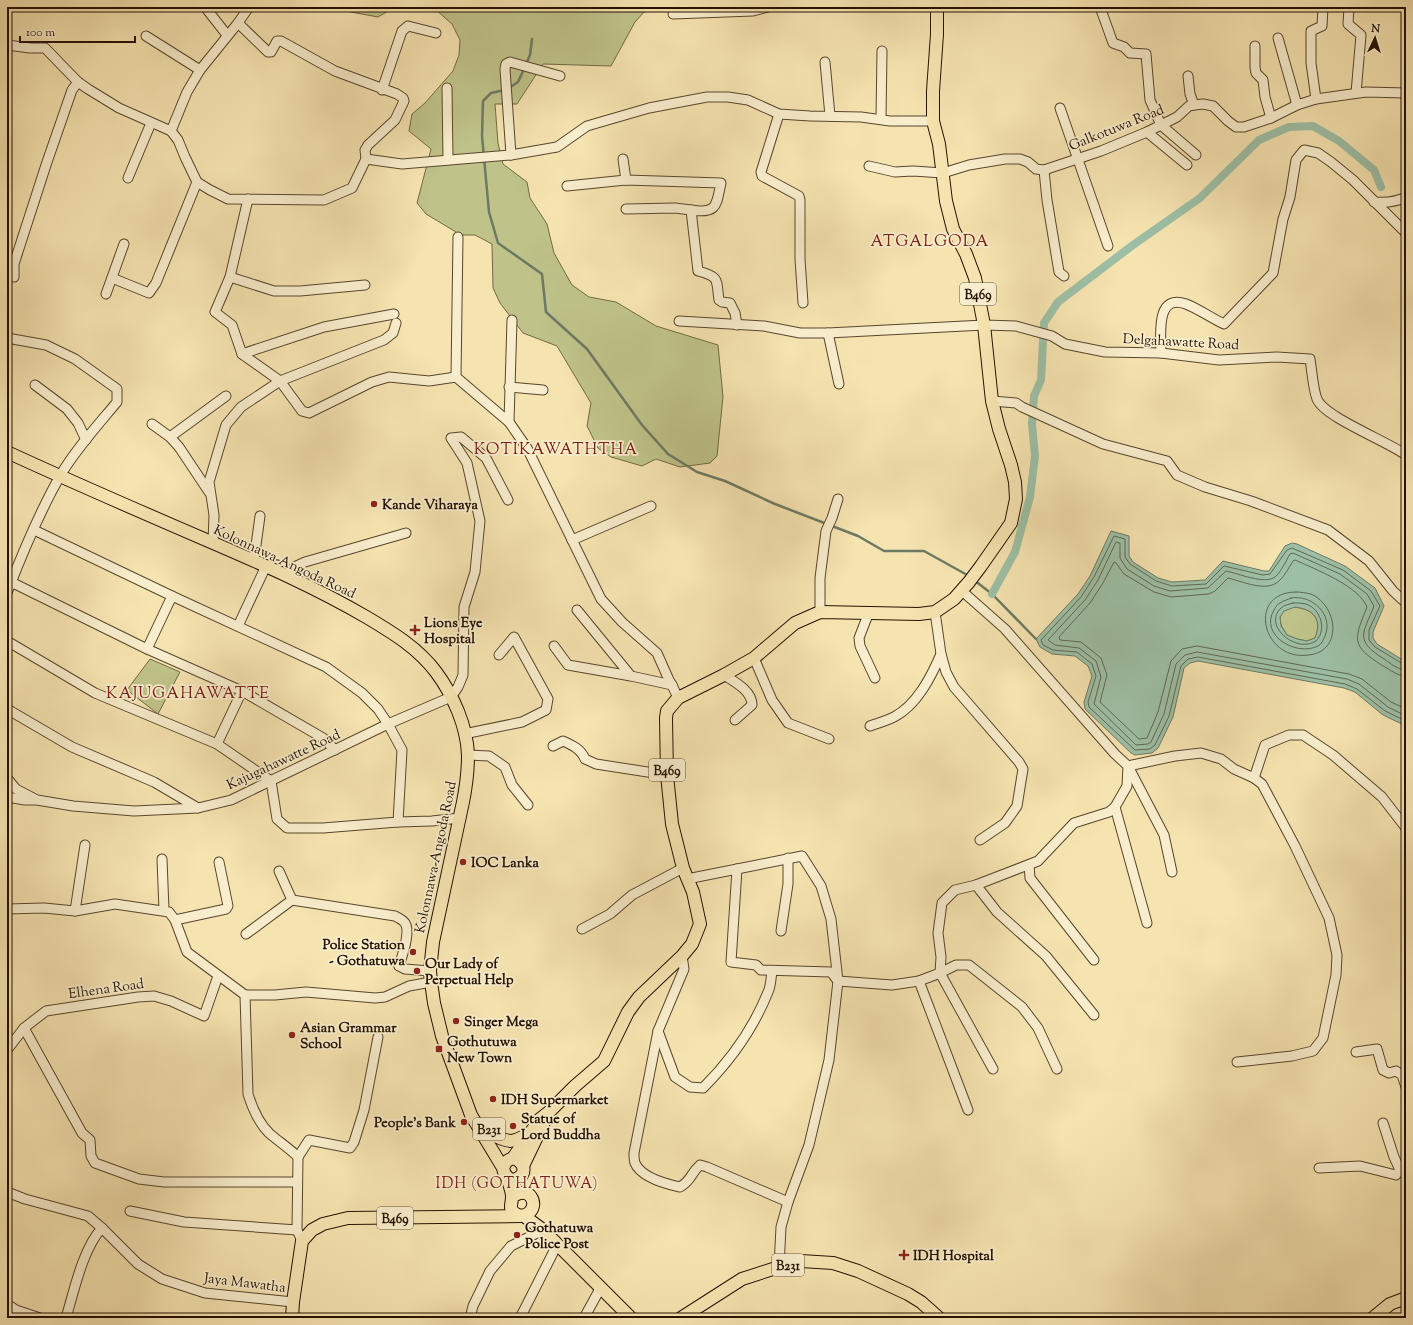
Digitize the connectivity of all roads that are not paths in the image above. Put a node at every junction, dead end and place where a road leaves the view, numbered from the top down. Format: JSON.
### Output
{"nodes":[{"id":1,"x":205,"y":7,"type":"edge"},
{"id":2,"x":249,"y":7,"type":"edge"},
{"id":3,"x":768,"y":7,"type":"edge"},
{"id":4,"x":937,"y":7,"type":"edge"},
{"id":5,"x":1100,"y":7,"type":"edge"},
{"id":6,"x":1323,"y":7,"type":"edge"},
{"id":7,"x":1349,"y":7,"type":"edge"},
{"id":8,"x":673,"y":14,"type":"dead end"},
{"id":9,"x":238,"y":23,"type":"junction"},
{"id":10,"x":436,"y":33,"type":"dead end"},
{"id":11,"x":227,"y":35,"type":"junction"},
{"id":12,"x":146,"y":36,"type":"dead end"},
{"id":13,"x":1278,"y":38,"type":"dead end"},
{"id":14,"x":7,"y":45,"type":"edge"},
{"id":15,"x":1254,"y":46,"type":"dead end"},
{"id":16,"x":882,"y":52,"type":"dead end"},
{"id":17,"x":825,"y":62,"type":"dead end"},
{"id":18,"x":200,"y":70,"type":"junction"},
{"id":19,"x":560,"y":76,"type":"dead end"},
{"id":20,"x":1188,"y":76,"type":"dead end"},
{"id":21,"x":78,"y":82,"type":"junction"},
{"id":22,"x":447,"y":88,"type":"dead end"},
{"id":23,"x":382,"y":90,"type":"junction"},
{"id":24,"x":1356,"y":93,"type":"junction"},
{"id":25,"x":1406,"y":93,"type":"edge"},
{"id":26,"x":1316,"y":99,"type":"junction"},
{"id":27,"x":1194,"y":105,"type":"junction"},
{"id":28,"x":1297,"y":105,"type":"junction"},
{"id":29,"x":1060,"y":108,"type":"dead end"},
{"id":30,"x":779,"y":114,"type":"junction"},
{"id":31,"x":830,"y":116,"type":"junction"},
{"id":32,"x":1271,"y":118,"type":"junction"},
{"id":33,"x":881,"y":119,"type":"junction"},
{"id":34,"x":933,"y":121,"type":"junction"},
{"id":35,"x":150,"y":123,"type":"junction"},
{"id":36,"x":1161,"y":125,"type":"junction"},
{"id":37,"x":170,"y":131,"type":"junction"},
{"id":38,"x":1147,"y":132,"type":"junction"},
{"id":39,"x":511,"y":155,"type":"junction"},
{"id":40,"x":1196,"y":155,"type":"dead end"},
{"id":41,"x":366,"y":159,"type":"junction"},
{"id":42,"x":623,"y":159,"type":"dead end"},
{"id":43,"x":1078,"y":159,"type":"junction"},
{"id":44,"x":448,"y":160,"type":"junction"},
{"id":45,"x":1187,"y":165,"type":"dead end"},
{"id":46,"x":869,"y":166,"type":"dead end"},
{"id":47,"x":1044,"y":170,"type":"junction"},
{"id":48,"x":943,"y":172,"type":"junction"},
{"id":49,"x":128,"y":178,"type":"dead end"},
{"id":50,"x":626,"y":180,"type":"junction"},
{"id":51,"x":197,"y":182,"type":"junction"},
{"id":52,"x":567,"y":186,"type":"dead end"},
{"id":53,"x":1406,"y":197,"type":"edge"},
{"id":54,"x":248,"y":199,"type":"junction"},
{"id":55,"x":1374,"y":202,"type":"junction"},
{"id":56,"x":626,"y":209,"type":"dead end"},
{"id":57,"x":691,"y":210,"type":"junction"},
{"id":58,"x":1406,"y":233,"type":"edge"},
{"id":59,"x":458,"y":237,"type":"dead end"},
{"id":60,"x":124,"y":244,"type":"dead end"},
{"id":61,"x":1108,"y":246,"type":"dead end"},
{"id":62,"x":1064,"y":276,"type":"dead end"},
{"id":63,"x":14,"y":277,"type":"dead end"},
{"id":64,"x":230,"y":277,"type":"junction"},
{"id":65,"x":112,"y":278,"type":"junction"},
{"id":66,"x":365,"y":285,"type":"dead end"},
{"id":67,"x":106,"y":294,"type":"dead end"},
{"id":68,"x":803,"y":302,"type":"dead end"},
{"id":69,"x":512,"y":320,"type":"dead end"},
{"id":70,"x":679,"y":321,"type":"dead end"},
{"id":71,"x":737,"y":325,"type":"junction"},
{"id":72,"x":984,"y":325,"type":"junction"},
{"id":73,"x":828,"y":333,"type":"junction"},
{"id":74,"x":7,"y":338,"type":"edge"},
{"id":75,"x":1161,"y":353,"type":"junction"},
{"id":76,"x":242,"y":354,"type":"junction"},
{"id":77,"x":456,"y":377,"type":"junction"},
{"id":78,"x":280,"y":381,"type":"junction"},
{"id":79,"x":839,"y":384,"type":"dead end"},
{"id":80,"x":35,"y":385,"type":"dead end"},
{"id":81,"x":509,"y":387,"type":"junction"},
{"id":82,"x":543,"y":390,"type":"dead end"},
{"id":83,"x":226,"y":396,"type":"dead end"},
{"id":84,"x":992,"y":401,"type":"junction"},
{"id":85,"x":509,"y":422,"type":"junction"},
{"id":86,"x":152,"y":424,"type":"dead end"},
{"id":87,"x":170,"y":437,"type":"junction"},
{"id":88,"x":86,"y":440,"type":"junction"},
{"id":89,"x":7,"y":452,"type":"edge"},
{"id":90,"x":1406,"y":455,"type":"edge"},
{"id":91,"x":60,"y":476,"type":"junction"},
{"id":92,"x":211,"y":494,"type":"junction"},
{"id":93,"x":838,"y":499,"type":"dead end"},
{"id":94,"x":508,"y":500,"type":"dead end"},
{"id":95,"x":651,"y":506,"type":"dead end"},
{"id":96,"x":260,"y":516,"type":"dead end"},
{"id":97,"x":34,"y":530,"type":"junction"},
{"id":98,"x":406,"y":533,"type":"dead end"},
{"id":99,"x":572,"y":540,"type":"junction"},
{"id":100,"x":212,"y":542,"type":"junction"},
{"id":101,"x":254,"y":560,"type":"junction"},
{"id":102,"x":266,"y":566,"type":"junction"},
{"id":103,"x":287,"y":575,"type":"junction"},
{"id":104,"x":11,"y":582,"type":"junction"},
{"id":105,"x":965,"y":587,"type":"junction"},
{"id":106,"x":7,"y":593,"type":"edge"},
{"id":107,"x":172,"y":596,"type":"junction"},
{"id":108,"x":1406,"y":602,"type":"edge"},
{"id":109,"x":577,"y":610,"type":"dead end"},
{"id":110,"x":820,"y":612,"type":"junction"},
{"id":111,"x":869,"y":612,"type":"junction"},
{"id":112,"x":935,"y":612,"type":"junction"},
{"id":113,"x":238,"y":626,"type":"junction"},
{"id":114,"x":7,"y":642,"type":"edge"},
{"id":115,"x":554,"y":646,"type":"dead end"},
{"id":116,"x":147,"y":649,"type":"junction"},
{"id":117,"x":941,"y":654,"type":"junction"},
{"id":118,"x":499,"y":655,"type":"dead end"},
{"id":119,"x":754,"y":658,"type":"junction"},
{"id":120,"x":724,"y":675,"type":"junction"},
{"id":121,"x":631,"y":676,"type":"junction"},
{"id":122,"x":875,"y":678,"type":"dead end"},
{"id":123,"x":672,"y":685,"type":"junction"},
{"id":124,"x":242,"y":691,"type":"junction"},
{"id":125,"x":452,"y":697,"type":"junction"},
{"id":126,"x":678,"y":698,"type":"junction"},
{"id":127,"x":7,"y":710,"type":"edge"},
{"id":128,"x":735,"y":720,"type":"dead end"},
{"id":129,"x":388,"y":724,"type":"junction"},
{"id":130,"x":870,"y":726,"type":"dead end"},
{"id":131,"x":464,"y":734,"type":"junction"},
{"id":132,"x":829,"y":739,"type":"dead end"},
{"id":133,"x":217,"y":744,"type":"junction"},
{"id":134,"x":553,"y":746,"type":"dead end"},
{"id":135,"x":335,"y":750,"type":"junction"},
{"id":136,"x":468,"y":755,"type":"junction"},
{"id":137,"x":1128,"y":766,"type":"junction"},
{"id":138,"x":667,"y":775,"type":"junction"},
{"id":139,"x":7,"y":778,"type":"edge"},
{"id":140,"x":1254,"y":778,"type":"junction"},
{"id":141,"x":271,"y":780,"type":"junction"},
{"id":142,"x":7,"y":798,"type":"edge"},
{"id":143,"x":37,"y":800,"type":"junction"},
{"id":144,"x":528,"y":805,"type":"dead end"},
{"id":145,"x":1115,"y":807,"type":"junction"},
{"id":146,"x":198,"y":808,"type":"junction"},
{"id":147,"x":460,"y":818,"type":"junction"},
{"id":148,"x":398,"y":822,"type":"junction"},
{"id":149,"x":1406,"y":828,"type":"edge"},
{"id":150,"x":980,"y":840,"type":"dead end"},
{"id":151,"x":84,"y":845,"type":"dead end"},
{"id":152,"x":162,"y":858,"type":"dead end"},
{"id":153,"x":788,"y":858,"type":"junction"},
{"id":154,"x":219,"y":862,"type":"dead end"},
{"id":155,"x":1030,"y":865,"type":"junction"},
{"id":156,"x":737,"y":869,"type":"junction"},
{"id":157,"x":279,"y":871,"type":"dead end"},
{"id":158,"x":1172,"y":872,"type":"dead end"},
{"id":159,"x":685,"y":873,"type":"junction"},
{"id":160,"x":976,"y":885,"type":"junction"},
{"id":161,"x":292,"y":900,"type":"junction"},
{"id":162,"x":7,"y":909,"type":"edge"},
{"id":163,"x":164,"y":910,"type":"junction"},
{"id":164,"x":75,"y":912,"type":"junction"},
{"id":165,"x":175,"y":920,"type":"junction"},
{"id":166,"x":1147,"y":923,"type":"dead end"},
{"id":167,"x":582,"y":929,"type":"dead end"},
{"id":168,"x":781,"y":931,"type":"dead end"},
{"id":169,"x":246,"y":934,"type":"dead end"},
{"id":170,"x":682,"y":956,"type":"junction"},
{"id":171,"x":1094,"y":960,"type":"dead end"},
{"id":172,"x":772,"y":971,"type":"junction"},
{"id":173,"x":940,"y":973,"type":"junction"},
{"id":174,"x":218,"y":976,"type":"junction"},
{"id":175,"x":430,"y":977,"type":"junction"},
{"id":176,"x":838,"y":981,"type":"junction"},
{"id":177,"x":919,"y":981,"type":"junction"},
{"id":178,"x":245,"y":995,"type":"junction"},
{"id":179,"x":1094,"y":1015,"type":"dead end"},
{"id":180,"x":24,"y":1028,"type":"junction"},
{"id":181,"x":658,"y":1031,"type":"junction"},
{"id":182,"x":378,"y":1037,"type":"dead end"},
{"id":183,"x":7,"y":1050,"type":"edge"},
{"id":184,"x":1356,"y":1052,"type":"dead end"},
{"id":185,"x":1238,"y":1062,"type":"dead end"},
{"id":186,"x":1057,"y":1068,"type":"dead end"},
{"id":187,"x":993,"y":1069,"type":"dead end"},
{"id":188,"x":1406,"y":1087,"type":"edge"},
{"id":189,"x":468,"y":1101,"type":"junction"},
{"id":190,"x":968,"y":1110,"type":"dead end"},
{"id":191,"x":549,"y":1112,"type":"junction"},
{"id":192,"x":1383,"y":1124,"type":"dead end"},
{"id":193,"x":529,"y":1134,"type":"junction"},
{"id":194,"x":493,"y":1135,"type":"junction"},
{"id":195,"x":298,"y":1157,"type":"junction"},
{"id":196,"x":508,"y":1166,"type":"junction"},
{"id":197,"x":1319,"y":1168,"type":"dead end"},
{"id":198,"x":523,"y":1170,"type":"junction"},
{"id":199,"x":1403,"y":1172,"type":"edge"},
{"id":200,"x":297,"y":1182,"type":"junction"},
{"id":201,"x":7,"y":1192,"type":"edge"},
{"id":202,"x":531,"y":1199,"type":"junction"},
{"id":203,"x":511,"y":1200,"type":"junction"},
{"id":204,"x":788,"y":1202,"type":"junction"},
{"id":205,"x":130,"y":1211,"type":"dead end"},
{"id":206,"x":487,"y":1216,"type":"junction"},
{"id":207,"x":522,"y":1216,"type":"junction"},
{"id":208,"x":102,"y":1228,"type":"junction"},
{"id":209,"x":543,"y":1230,"type":"junction"},
{"id":210,"x":300,"y":1235,"type":"junction"},
{"id":211,"x":556,"y":1245,"type":"junction"},
{"id":212,"x":780,"y":1267,"type":"junction"},
{"id":213,"x":601,"y":1287,"type":"junction"},
{"id":214,"x":1406,"y":1298,"type":"edge"},
{"id":215,"x":293,"y":1302,"type":"junction"},
{"id":216,"x":7,"y":1304,"type":"edge"},
{"id":217,"x":629,"y":1317,"type":"edge"},
{"id":218,"x":40,"y":1318,"type":"edge"},
{"id":219,"x":66,"y":1318,"type":"edge"},
{"id":220,"x":292,"y":1318,"type":"edge"},
{"id":221,"x":470,"y":1318,"type":"edge"},
{"id":222,"x":520,"y":1318,"type":"edge"},
{"id":223,"x":584,"y":1318,"type":"edge"},
{"id":224,"x":681,"y":1318,"type":"edge"},
{"id":225,"x":939,"y":1318,"type":"edge"},
{"id":226,"x":1373,"y":1318,"type":"edge"}],
"edges":[{"from":1,"to":11,"type":"street"},
{"from":2,"to":9,"type":"street"},
{"from":3,"to":8,"type":"street"},
{"from":4,"to":34,"type":"main road","number":"B469"},
{"from":5,"to":36,"type":"street"},
{"from":6,"to":26,"type":"street"},
{"from":7,"to":24,"type":"street"},
{"from":9,"to":11,"type":"street"},
{"from":9,"to":23,"type":"street"},
{"from":10,"to":23,"type":"street"},
{"from":11,"to":18,"type":"street"},
{"from":12,"to":18,"type":"street"},
{"from":13,"to":28,"type":"street"},
{"from":14,"to":21,"type":"street"},
{"from":15,"to":32,"type":"street"},
{"from":16,"to":33,"type":"street"},
{"from":17,"to":31,"type":"street"},
{"from":18,"to":37,"type":"street"},
{"from":19,"to":39,"type":"street"},
{"from":20,"to":27,"type":"street"},
{"from":21,"to":35,"type":"street"},
{"from":21,"to":63,"type":"street"},
{"from":22,"to":44,"type":"street"},
{"from":23,"to":41,"type":"street"},
{"from":24,"to":25,"type":"street"},
{"from":24,"to":26,"type":"street"},
{"from":26,"to":28,"type":"street"},
{"from":27,"to":32,"type":"street"},
{"from":27,"to":36,"type":"street","name":"Galkotuwa Road"},
{"from":28,"to":32,"type":"street"},
{"from":29,"to":43,"type":"street"},
{"from":30,"to":31,"type":"street"},
{"from":30,"to":39,"type":"street"},
{"from":30,"to":68,"type":"street"},
{"from":31,"to":33,"type":"street"},
{"from":33,"to":34,"type":"street"},
{"from":34,"to":48,"type":"main road","number":"B469"},
{"from":35,"to":37,"type":"street"},
{"from":35,"to":49,"type":"street"},
{"from":36,"to":38,"type":"street","name":"Galkotuwa Road"},
{"from":36,"to":40,"type":"street"},
{"from":37,"to":51,"type":"street"},
{"from":38,"to":43,"type":"street","name":"Galkotuwa Road"},
{"from":38,"to":45,"type":"street"},
{"from":39,"to":44,"type":"street"},
{"from":41,"to":44,"type":"street"},
{"from":41,"to":54,"type":"street"},
{"from":42,"to":50,"type":"street"},
{"from":43,"to":47,"type":"street","name":"Galkotuwa Road"},
{"from":43,"to":61,"type":"street"},
{"from":46,"to":48,"type":"street"},
{"from":47,"to":48,"type":"street"},
{"from":47,"to":62,"type":"street"},
{"from":48,"to":72,"type":"main road","number":"B469"},
{"from":50,"to":52,"type":"street"},
{"from":50,"to":57,"type":"street"},
{"from":51,"to":54,"type":"street"},
{"from":51,"to":65,"type":"street"},
{"from":53,"to":55,"type":"street"},
{"from":54,"to":64,"type":"street"},
{"from":55,"to":58,"type":"street"},
{"from":55,"to":75,"type":"street"},
{"from":56,"to":57,"type":"street"},
{"from":57,"to":71,"type":"street"},
{"from":59,"to":77,"type":"street"},
{"from":60,"to":65,"type":"street"},
{"from":64,"to":66,"type":"street"},
{"from":64,"to":76,"type":"street"},
{"from":65,"to":67,"type":"street"},
{"from":69,"to":81,"type":"street"},
{"from":70,"to":71,"type":"street","name":"Delgahawatte Road"},
{"from":71,"to":73,"type":"street","name":"Delgahawatte Road"},
{"from":72,"to":73,"type":"street","name":"Delgahawatte Road"},
{"from":72,"to":75,"type":"street","name":"Delgahawatte Road"},
{"from":72,"to":84,"type":"main road","number":"B469"},
{"from":73,"to":79,"type":"street"},
{"from":74,"to":88,"type":"street"},
{"from":75,"to":90,"type":"street","name":"Delgahawatte Road"},
{"from":76,"to":78,"type":"street"},
{"from":76,"to":78,"type":"street"},
{"from":77,"to":78,"type":"street"},
{"from":77,"to":85,"type":"street"},
{"from":78,"to":92,"type":"street"},
{"from":80,"to":88,"type":"street"},
{"from":81,"to":82,"type":"street"},
{"from":81,"to":85,"type":"street"},
{"from":83,"to":87,"type":"street"},
{"from":84,"to":105,"type":"main road","number":"B469"},
{"from":84,"to":108,"type":"street"},
{"from":85,"to":99,"type":"street"},
{"from":86,"to":87,"type":"street"},
{"from":87,"to":92,"type":"street"},
{"from":88,"to":91,"type":"street"},
{"from":89,"to":91,"type":"main road","name":"Kolonnawa-Angoda Road","number":"B231"},
{"from":91,"to":97,"type":"street"},
{"from":91,"to":100,"type":"main road","name":"Kolonnawa-Angoda Road","number":"B231"},
{"from":92,"to":100,"type":"street"},
{"from":93,"to":110,"type":"street"},
{"from":94,"to":125,"type":"street"},
{"from":95,"to":99,"type":"street"},
{"from":96,"to":101,"type":"street"},
{"from":97,"to":104,"type":"street"},
{"from":97,"to":107,"type":"street"},
{"from":98,"to":103,"type":"street"},
{"from":99,"to":123,"type":"street"},
{"from":100,"to":101,"type":"main road","name":"Kolonnawa-Angoda Road","number":"B231"},
{"from":101,"to":102,"type":"main road","name":"Kolonnawa-Angoda Road","number":"B231"},
{"from":102,"to":103,"type":"main road","name":"Kolonnawa-Angoda Road","number":"B231"},
{"from":102,"to":113,"type":"street"},
{"from":103,"to":125,"type":"main road","name":"Kolonnawa-Angoda Road","number":"B231"},
{"from":104,"to":106,"type":"street"},
{"from":104,"to":116,"type":"street"},
{"from":105,"to":112,"type":"main road","number":"B469"},
{"from":105,"to":137,"type":"street"},
{"from":107,"to":113,"type":"street"},
{"from":107,"to":116,"type":"street"},
{"from":109,"to":121,"type":"street"},
{"from":110,"to":111,"type":"main road","number":"B469"},
{"from":110,"to":119,"type":"main road","number":"B469"},
{"from":111,"to":112,"type":"main road","number":"B469"},
{"from":111,"to":122,"type":"street"},
{"from":112,"to":117,"type":"street"},
{"from":113,"to":129,"type":"street"},
{"from":114,"to":133,"type":"street"},
{"from":115,"to":121,"type":"street"},
{"from":116,"to":124,"type":"street"},
{"from":117,"to":130,"type":"street"},
{"from":117,"to":150,"type":"street"},
{"from":118,"to":131,"type":"street"},
{"from":119,"to":120,"type":"main road","number":"B469"},
{"from":119,"to":132,"type":"street"},
{"from":120,"to":126,"type":"main road","number":"B469"},
{"from":120,"to":128,"type":"street"},
{"from":121,"to":123,"type":"street"},
{"from":123,"to":126,"type":"street"},
{"from":124,"to":133,"type":"street"},
{"from":124,"to":135,"type":"street"},
{"from":125,"to":129,"type":"street","name":"Kajugahawatte Road"},
{"from":125,"to":131,"type":"main road","name":"Kolonnawa-Angoda Road","number":"B231"},
{"from":126,"to":138,"type":"main road","number":"B469"},
{"from":127,"to":146,"type":"street"},
{"from":129,"to":135,"type":"street","name":"Kajugahawatte Road"},
{"from":129,"to":148,"type":"street"},
{"from":131,"to":136,"type":"main road","name":"Kolonnawa-Angoda Road","number":"B231"},
{"from":133,"to":141,"type":"street"},
{"from":134,"to":138,"type":"street"},
{"from":135,"to":141,"type":"street","name":"Kajugahawatte Road"},
{"from":136,"to":144,"type":"street"},
{"from":136,"to":147,"type":"main road","name":"Kolonnawa-Angoda Road","number":"B231"},
{"from":137,"to":140,"type":"street"},
{"from":137,"to":145,"type":"street"},
{"from":137,"to":158,"type":"street"},
{"from":138,"to":159,"type":"main road","number":"B469"},
{"from":139,"to":143,"type":"street","name":"Kajugahawatte Road"},
{"from":140,"to":149,"type":"street"},
{"from":140,"to":185,"type":"street"},
{"from":141,"to":146,"type":"street","name":"Kajugahawatte Road"},
{"from":141,"to":148,"type":"street"},
{"from":142,"to":143,"type":"street"},
{"from":143,"to":146,"type":"street","name":"Kajugahawatte Road"},
{"from":145,"to":155,"type":"street"},
{"from":145,"to":166,"type":"street"},
{"from":147,"to":148,"type":"street"},
{"from":147,"to":175,"type":"main road","name":"Kolonnawa-Angoda Road","number":"B231"},
{"from":151,"to":164,"type":"street"},
{"from":152,"to":163,"type":"street"},
{"from":153,"to":156,"type":"street"},
{"from":153,"to":168,"type":"street"},
{"from":153,"to":176,"type":"street"},
{"from":154,"to":165,"type":"street"},
{"from":155,"to":160,"type":"street"},
{"from":155,"to":171,"type":"street"},
{"from":156,"to":159,"type":"street"},
{"from":156,"to":172,"type":"street"},
{"from":157,"to":161,"type":"street"},
{"from":159,"to":167,"type":"street"},
{"from":159,"to":170,"type":"main road","number":"B469"},
{"from":160,"to":173,"type":"street"},
{"from":160,"to":179,"type":"street"},
{"from":161,"to":169,"type":"street"},
{"from":161,"to":175,"type":"street"},
{"from":162,"to":164,"type":"street"},
{"from":163,"to":164,"type":"street"},
{"from":163,"to":165,"type":"street"},
{"from":165,"to":174,"type":"street"},
{"from":170,"to":181,"type":"street"},
{"from":170,"to":191,"type":"main road","number":"B469"},
{"from":172,"to":176,"type":"street"},
{"from":172,"to":181,"type":"street"},
{"from":173,"to":177,"type":"street"},
{"from":173,"to":186,"type":"street"},
{"from":173,"to":187,"type":"street"},
{"from":174,"to":178,"type":"street"},
{"from":174,"to":180,"type":"street","name":"Elhena Road"},
{"from":175,"to":178,"type":"street"},
{"from":175,"to":189,"type":"main road","name":"Kolonnawa-Angoda Road","number":"B231"},
{"from":176,"to":177,"type":"street"},
{"from":176,"to":204,"type":"street"},
{"from":177,"to":190,"type":"street"},
{"from":178,"to":195,"type":"street"},
{"from":180,"to":183,"type":"street","name":"Elhena Road"},
{"from":180,"to":200,"type":"street"},
{"from":181,"to":204,"type":"street"},
{"from":182,"to":195,"type":"street"},
{"from":184,"to":188,"type":"street"},
{"from":189,"to":194,"type":"main road","name":"Kolonnawa-Angoda Road","number":"B231"},
{"from":189,"to":196,"type":"main road","name":"Kolonnawa-Angoda Road","number":"B231"},
{"from":191,"to":193,"type":"main road","number":"B469"},
{"from":191,"to":198,"type":"main road","number":"B469"},
{"from":192,"to":199,"type":"street"},
{"from":193,"to":194,"type":"main road"},
{"from":193,"to":196,"type":"main road","number":"B469"},
{"from":194,"to":196,"type":"main road","name":"Kolonnawa-Angoda Road","number":"B231"},
{"from":195,"to":200,"type":"street"},
{"from":196,"to":198,"type":"main road"},
{"from":196,"to":198,"type":"main road"},
{"from":196,"to":203,"type":"main road","number":"B231"},
{"from":197,"to":199,"type":"street"},
{"from":198,"to":202,"type":"main road"},
{"from":200,"to":210,"type":"street"},
{"from":201,"to":208,"type":"street","name":"Jaya Mawatha"},
{"from":202,"to":203,"type":"main road"},
{"from":202,"to":207,"type":"main road"},
{"from":202,"to":209,"type":"main road"},
{"from":203,"to":206,"type":"main road"},
{"from":203,"to":207,"type":"main road"},
{"from":204,"to":212,"type":"street"},
{"from":205,"to":210,"type":"street"},
{"from":206,"to":207,"type":"main road","number":"B469"},
{"from":206,"to":210,"type":"main road","number":"B469"},
{"from":207,"to":209,"type":"main road"},
{"from":208,"to":215,"type":"street","name":"Jaya Mawatha"},
{"from":208,"to":219,"type":"street"},
{"from":209,"to":211,"type":"main road"},
{"from":209,"to":221,"type":"street"},
{"from":210,"to":215,"type":"main road"},
{"from":211,"to":213,"type":"main road"},
{"from":211,"to":222,"type":"street"},
{"from":212,"to":224,"type":"main road","number":"B231"},
{"from":212,"to":225,"type":"main road","number":"B231"},
{"from":213,"to":217,"type":"main road"},
{"from":213,"to":223,"type":"street"},
{"from":214,"to":226,"type":"main road"},
{"from":215,"to":220,"type":"main road"},
{"from":216,"to":218,"type":"street"}]}
